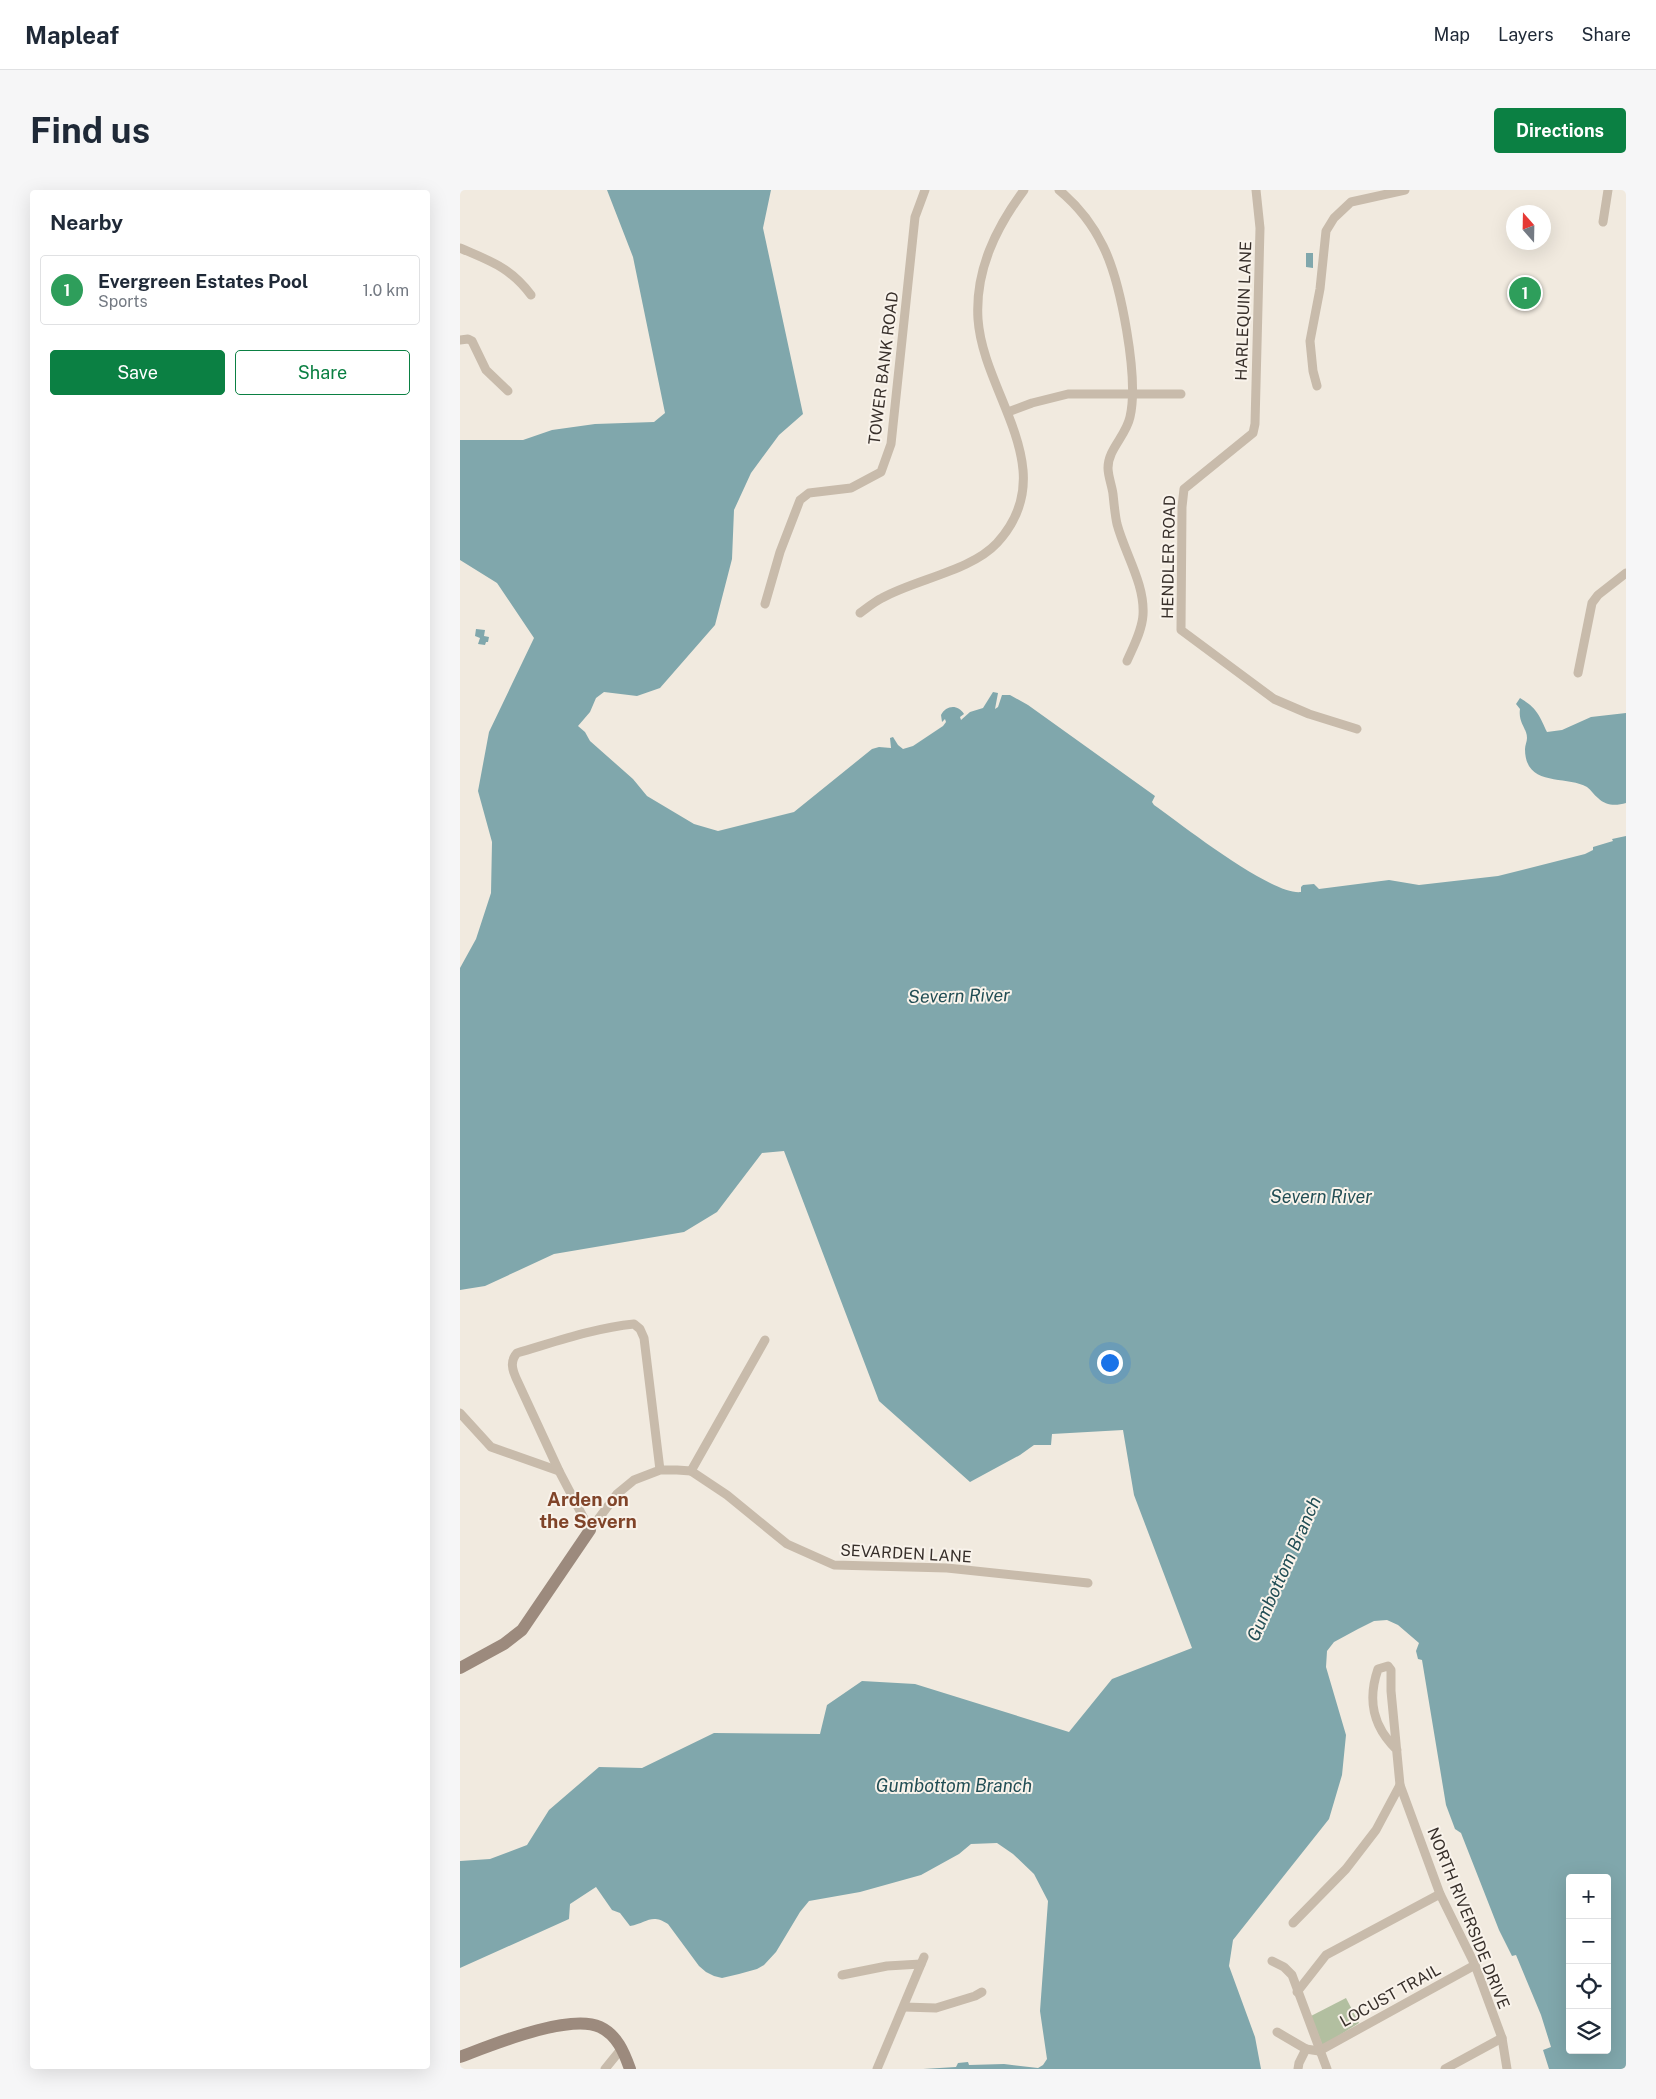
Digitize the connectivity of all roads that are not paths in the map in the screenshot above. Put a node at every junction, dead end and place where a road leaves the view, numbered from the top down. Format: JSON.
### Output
{"nodes":[{"id":1,"x":925,"y":190,"type":"edge"},
{"id":2,"x":1024,"y":190,"type":"edge"},
{"id":3,"x":1059,"y":190,"type":"edge"},
{"id":4,"x":1256,"y":190,"type":"edge"},
{"id":5,"x":1405,"y":190,"type":"edge"},
{"id":6,"x":1608,"y":190,"type":"edge"},
{"id":7,"x":1603,"y":222,"type":"dead end"},
{"id":8,"x":460,"y":248,"type":"edge"},
{"id":9,"x":531,"y":295,"type":"dead end"},
{"id":10,"x":460,"y":340,"type":"edge"},
{"id":11,"x":1317,"y":386,"type":"dead end"},
{"id":12,"x":508,"y":391,"type":"dead end"},
{"id":13,"x":1133,"y":393,"type":"junction"},
{"id":14,"x":1181,"y":394,"type":"dead end"},
{"id":15,"x":1008,"y":412,"type":"junction"},
{"id":16,"x":1253,"y":433,"type":"joint"},
{"id":17,"x":1626,"y":573,"type":"edge"},
{"id":18,"x":765,"y":604,"type":"dead end"},
{"id":19,"x":860,"y":613,"type":"dead end"},
{"id":20,"x":1127,"y":661,"type":"dead end"},
{"id":21,"x":1578,"y":673,"type":"dead end"},
{"id":22,"x":1357,"y":729,"type":"dead end"},
{"id":23,"x":765,"y":1340,"type":"dead end"},
{"id":24,"x":460,"y":1413,"type":"edge"},
{"id":25,"x":660,"y":1470,"type":"junction"},
{"id":26,"x":559,"y":1471,"type":"junction"},
{"id":27,"x":691,"y":1471,"type":"junction"},
{"id":28,"x":590,"y":1530,"type":"junction"},
{"id":29,"x":1088,"y":1583,"type":"dead end"},
{"id":30,"x":460,"y":1668,"type":"edge"},
{"id":31,"x":1397,"y":1750,"type":"junction"},
{"id":32,"x":1400,"y":1785,"type":"junction"},
{"id":33,"x":1440,"y":1894,"type":"junction"},
{"id":34,"x":1293,"y":1923,"type":"dead end"},
{"id":35,"x":1272,"y":1961,"type":"dead end"},
{"id":36,"x":1475,"y":1965,"type":"junction"},
{"id":37,"x":842,"y":1975,"type":"dead end"},
{"id":38,"x":982,"y":1992,"type":"dead end"},
{"id":39,"x":1297,"y":1992,"type":"junction"},
{"id":40,"x":904,"y":2006,"type":"junction"},
{"id":41,"x":1277,"y":2032,"type":"dead end"},
{"id":42,"x":1502,"y":2038,"type":"junction"},
{"id":43,"x":622,"y":2048,"type":"junction"},
{"id":44,"x":1306,"y":2049,"type":"junction"},
{"id":45,"x":1319,"y":2051,"type":"junction"},
{"id":46,"x":460,"y":2056,"type":"edge"},
{"id":47,"x":605,"y":2069,"type":"edge"},
{"id":48,"x":630,"y":2069,"type":"edge"},
{"id":49,"x":877,"y":2069,"type":"edge"},
{"id":50,"x":1298,"y":2069,"type":"edge"},
{"id":51,"x":1327,"y":2069,"type":"edge"},
{"id":52,"x":1445,"y":2069,"type":"edge"},
{"id":53,"x":1507,"y":2069,"type":"edge"}],
"edges":[{"from":1,"to":18,"type":"street","name":"TOWER BANK ROAD"},
{"from":2,"to":15,"type":"street"},
{"from":3,"to":13,"type":"street"},
{"from":4,"to":16,"type":"street","name":"HARLEQUIN LANE"},
{"from":5,"to":11,"type":"street"},
{"from":6,"to":7,"type":"street"},
{"from":8,"to":9,"type":"street"},
{"from":10,"to":12,"type":"street"},
{"from":13,"to":14,"type":"street"},
{"from":13,"to":15,"type":"street"},
{"from":13,"to":20,"type":"street"},
{"from":15,"to":19,"type":"street"},
{"from":16,"to":22,"type":"street","name":"HENDLER ROAD"},
{"from":17,"to":21,"type":"street"},
{"from":23,"to":27,"type":"street"},
{"from":24,"to":26,"type":"street"},
{"from":25,"to":26,"type":"street"},
{"from":25,"to":27,"type":"street"},
{"from":25,"to":28,"type":"street"},
{"from":26,"to":28,"type":"street"},
{"from":27,"to":29,"type":"street","name":"SEVARDEN LANE"},
{"from":28,"to":30,"type":"street"},
{"from":31,"to":31,"type":"street","name":"NORTH RIVERSIDE DRIVE"},
{"from":31,"to":32,"type":"street","name":"NORTH RIVERSIDE DRIVE"},
{"from":32,"to":33,"type":"street","name":"NORTH RIVERSIDE DRIVE"},
{"from":32,"to":34,"type":"street"},
{"from":33,"to":36,"type":"street","name":"NORTH RIVERSIDE DRIVE"},
{"from":33,"to":39,"type":"street"},
{"from":35,"to":39,"type":"street"},
{"from":36,"to":42,"type":"street","name":"NORTH RIVERSIDE DRIVE"},
{"from":36,"to":45,"type":"street","name":"LOCUST TRAIL"},
{"from":37,"to":40,"type":"street"},
{"from":38,"to":40,"type":"street"},
{"from":39,"to":45,"type":"street"},
{"from":40,"to":49,"type":"street"},
{"from":41,"to":44,"type":"street"},
{"from":42,"to":52,"type":"street"},
{"from":42,"to":53,"type":"street","name":"NORTH RIVERSIDE DRIVE"},
{"from":43,"to":46,"type":"street"},
{"from":43,"to":47,"type":"street"},
{"from":43,"to":48,"type":"street"},
{"from":44,"to":45,"type":"street"},
{"from":44,"to":50,"type":"street"},
{"from":45,"to":51,"type":"street"}]}
